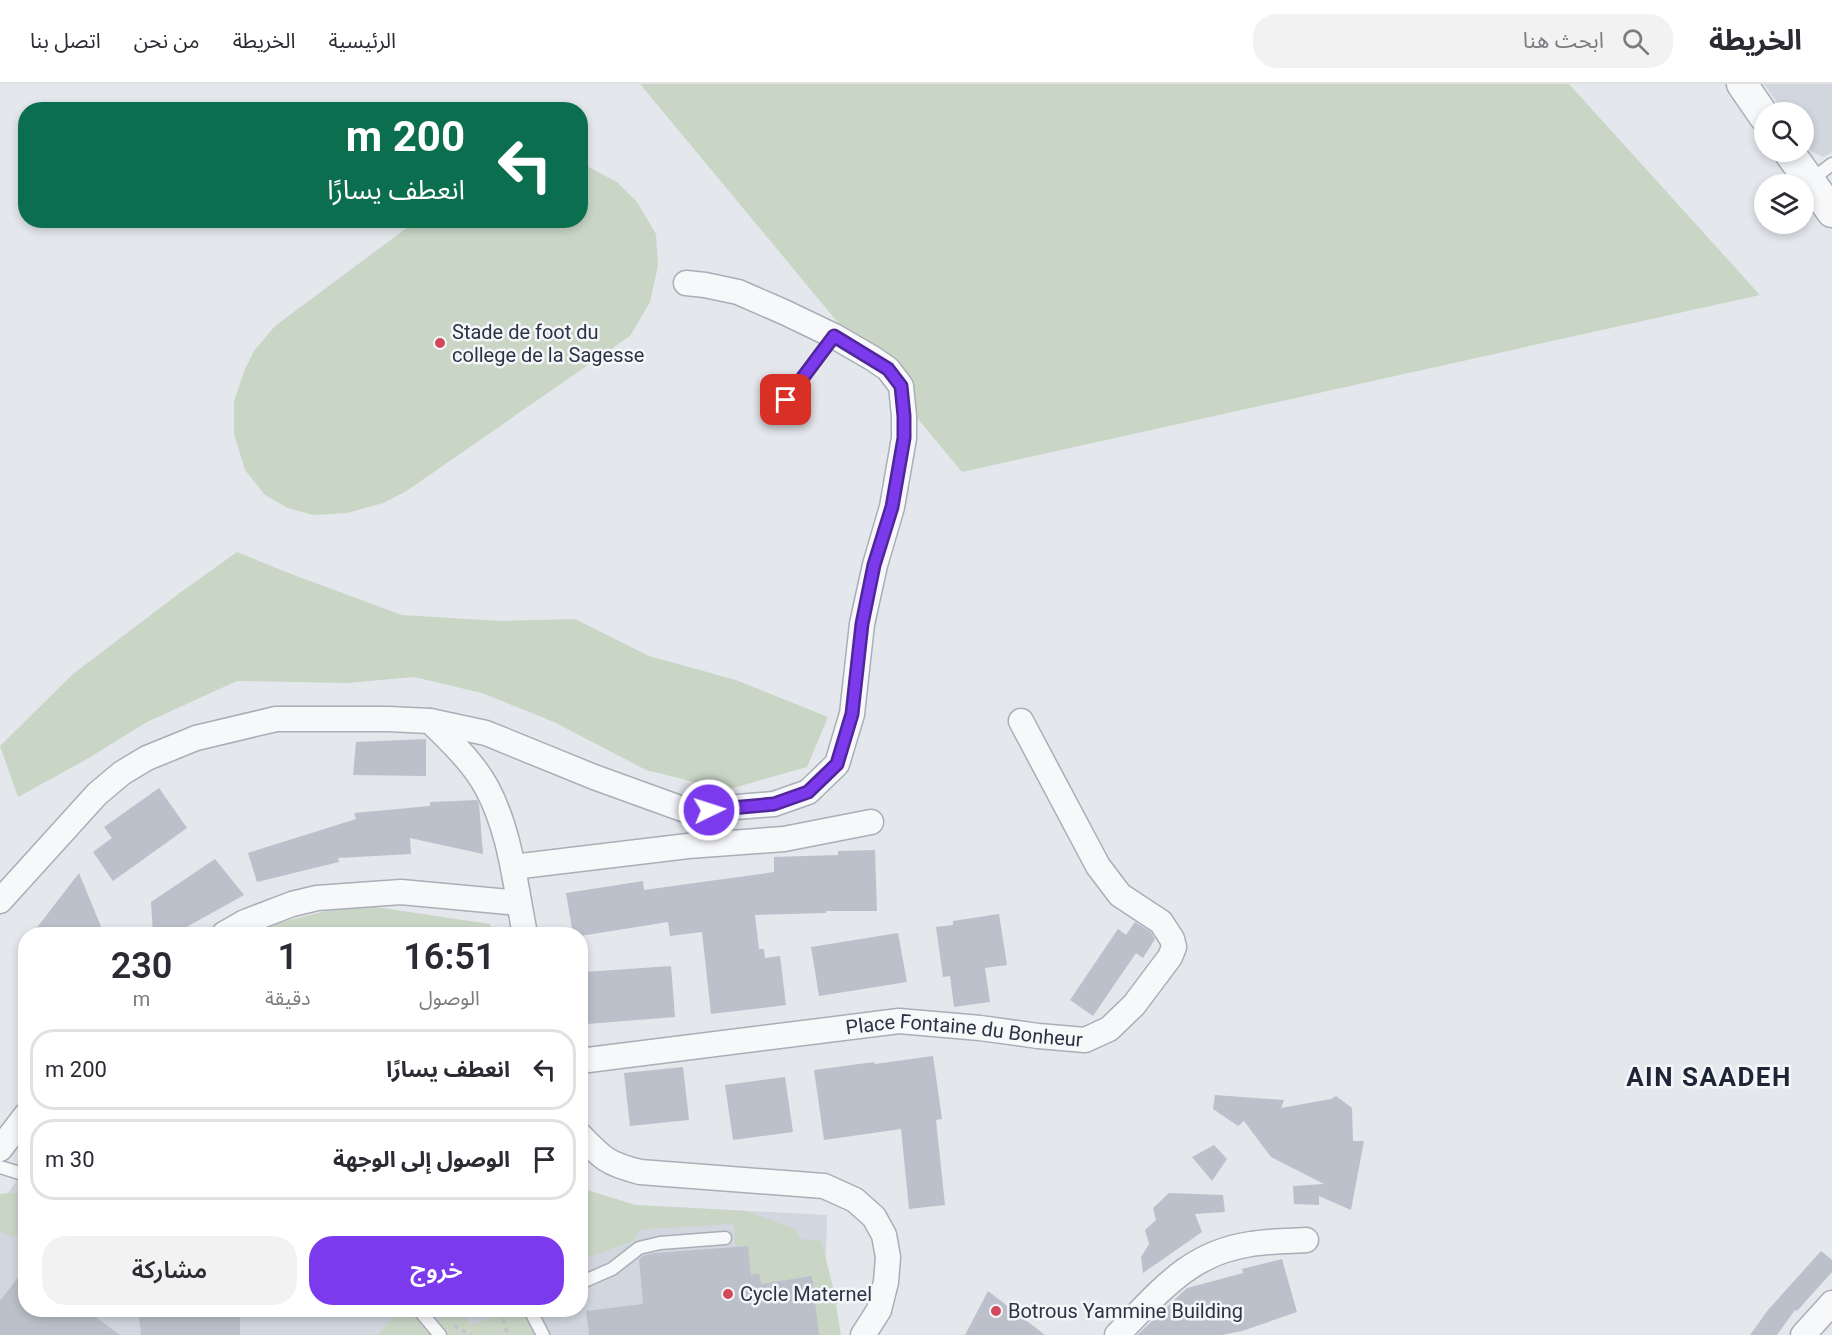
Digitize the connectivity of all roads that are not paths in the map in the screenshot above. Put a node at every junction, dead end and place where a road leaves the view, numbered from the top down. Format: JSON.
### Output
{"nodes":[{"id":1,"x":1742,"y":84,"type":"edge"},
{"id":2,"x":1754,"y":102,"type":"edge"},
{"id":3,"x":1804,"y":162,"type":"edge"},
{"id":4,"x":1821,"y":173,"type":"edge"},
{"id":5,"x":1832,"y":212,"type":"edge"},
{"id":6,"x":686,"y":283,"type":"dead end"},
{"id":7,"x":834,"y":336,"type":"junction"},
{"id":8,"x":774,"y":416,"type":"dead end"},
{"id":9,"x":430,"y":721,"type":"junction"},
{"id":10,"x":1021,"y":721,"type":"dead end"},
{"id":11,"x":871,"y":822,"type":"dead end"},
{"id":12,"x":513,"y":867,"type":"junction"},
{"id":13,"x":0,"y":901,"type":"edge"},
{"id":14,"x":519,"y":903,"type":"junction"},
{"id":15,"x":236,"y":927,"type":"edge"},
{"id":16,"x":524,"y":927,"type":"edge"},
{"id":17,"x":588,"y":1060,"type":"edge"},
{"id":18,"x":18,"y":1125,"type":"edge"},
{"id":19,"x":588,"y":1143,"type":"edge"},
{"id":20,"x":0,"y":1149,"type":"edge"},
{"id":21,"x":0,"y":1167,"type":"edge"},
{"id":22,"x":18,"y":1173,"type":"edge"},
{"id":23,"x":725,"y":1238,"type":"dead end"},
{"id":24,"x":1306,"y":1240,"type":"dead end"},
{"id":25,"x":588,"y":1280,"type":"edge"},
{"id":26,"x":1832,"y":1303,"type":"edge"},
{"id":27,"x":425,"y":1317,"type":"edge"},
{"id":28,"x":534,"y":1317,"type":"edge"},
{"id":29,"x":440,"y":1335,"type":"edge"},
{"id":30,"x":543,"y":1335,"type":"edge"},
{"id":31,"x":863,"y":1335,"type":"edge"},
{"id":32,"x":1117,"y":1335,"type":"edge"},
{"id":33,"x":1803,"y":1335,"type":"edge"}],
"edges":[{"from":1,"to":2,"type":"street"},
{"from":3,"to":4,"type":"street"},
{"from":4,"to":5,"type":"street"},
{"from":6,"to":7,"type":"street"},
{"from":7,"to":8,"type":"lane"},
{"from":7,"to":9,"type":"street"},
{"from":9,"to":12,"type":"street"},
{"from":9,"to":13,"type":"street"},
{"from":10,"to":17,"type":"street","name":"Place Fontaine du Bonheur"},
{"from":11,"to":12,"type":"street"},
{"from":12,"to":14,"type":"street"},
{"from":14,"to":15,"type":"street"},
{"from":14,"to":16,"type":"street"},
{"from":18,"to":20,"type":"street"},
{"from":19,"to":31,"type":"street"},
{"from":21,"to":22,"type":"lane"},
{"from":23,"to":25,"type":"lane"},
{"from":24,"to":32,"type":"street"},
{"from":26,"to":33,"type":"street"},
{"from":27,"to":29,"type":"lane"},
{"from":28,"to":30,"type":"lane"}]}
